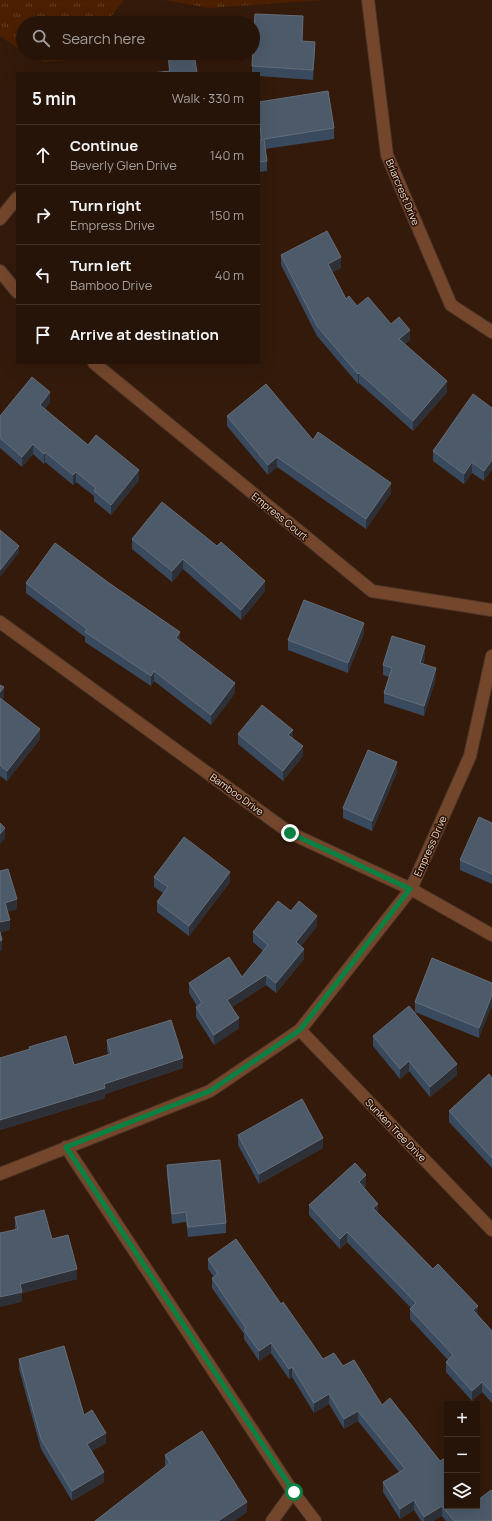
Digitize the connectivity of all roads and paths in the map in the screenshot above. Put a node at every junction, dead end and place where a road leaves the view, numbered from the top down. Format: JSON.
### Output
{"nodes":[{"id":1,"x":368,"y":0,"type":"edge"},
{"id":2,"x":16,"y":199,"type":"edge"},
{"id":3,"x":0,"y":219,"type":"edge"},
{"id":4,"x":0,"y":271,"type":"edge"},
{"id":5,"x":16,"y":291,"type":"edge"},
{"id":6,"x":492,"y":332,"type":"edge"},
{"id":7,"x":95,"y":364,"type":"edge"},
{"id":8,"x":492,"y":610,"type":"edge"},
{"id":9,"x":0,"y":622,"type":"edge"},
{"id":10,"x":492,"y":656,"type":"edge"},
{"id":11,"x":410,"y":889,"type":"junction"},
{"id":12,"x":492,"y":935,"type":"edge"},
{"id":13,"x":300,"y":1030,"type":"junction"},
{"id":14,"x":66,"y":1147,"type":"junction"},
{"id":15,"x":0,"y":1174,"type":"edge"},
{"id":16,"x":492,"y":1230,"type":"edge"},
{"id":17,"x":294,"y":1492,"type":"junction"},
{"id":18,"x":272,"y":1521,"type":"edge"},
{"id":19,"x":315,"y":1521,"type":"edge"}],
"edges":[{"from":1,"to":6,"type":"street","name":"Briarcrest Drive"},
{"from":2,"to":3,"type":"street"},
{"from":4,"to":5,"type":"street"},
{"from":7,"to":8,"type":"street","name":"Empress Court"},
{"from":9,"to":11,"type":"street","name":"Bamboo Drive"},
{"from":10,"to":11,"type":"street","name":"Empress Drive"},
{"from":11,"to":12,"type":"street","name":"Bamboo Drive"},
{"from":11,"to":13,"type":"street","name":"Empress Drive"},
{"from":13,"to":14,"type":"street","name":"Empress Drive"},
{"from":13,"to":16,"type":"street","name":"Sunken Tree Drive"},
{"from":14,"to":15,"type":"street","name":"Empress Drive"},
{"from":14,"to":17,"type":"street"},
{"from":17,"to":18,"type":"street"},
{"from":17,"to":19,"type":"street"}]}
